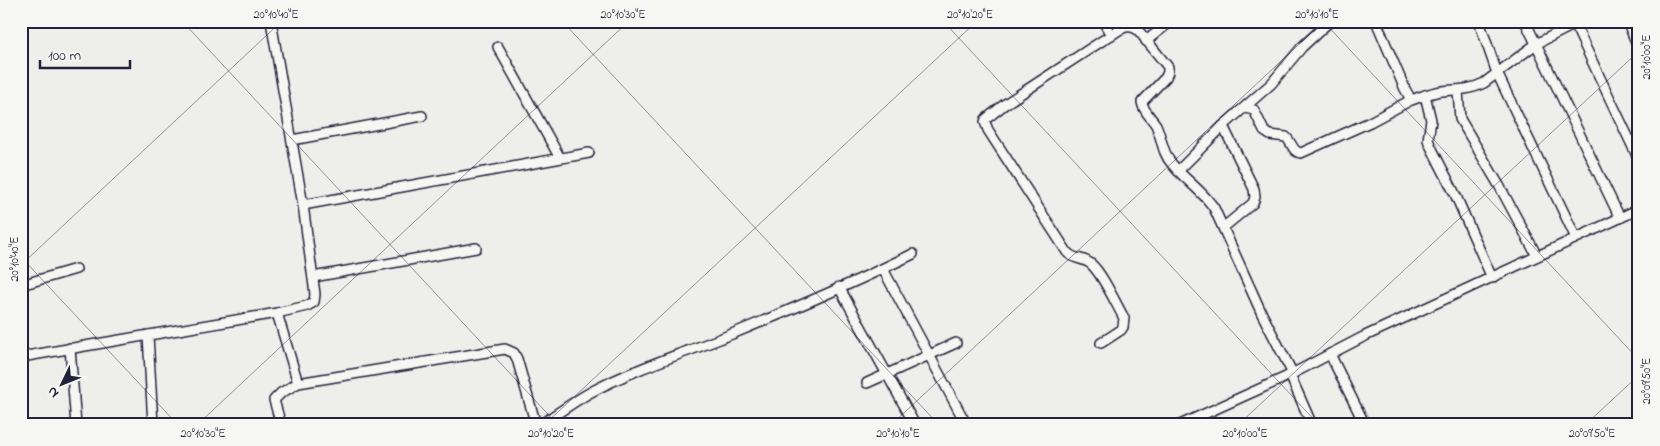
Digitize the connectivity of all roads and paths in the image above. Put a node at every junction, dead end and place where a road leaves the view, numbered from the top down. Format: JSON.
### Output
{"nodes":[{"id":1,"x":271,"y":21,"type":"edge"},
{"id":2,"x":1103,"y":21,"type":"edge"},
{"id":3,"x":1171,"y":21,"type":"edge"},
{"id":4,"x":1330,"y":21,"type":"edge"},
{"id":5,"x":1376,"y":21,"type":"edge"},
{"id":6,"x":1479,"y":21,"type":"edge"},
{"id":7,"x":1526,"y":21,"type":"edge"},
{"id":8,"x":1627,"y":21,"type":"edge"},
{"id":9,"x":1576,"y":23,"type":"edge"},
{"id":10,"x":1111,"y":35,"type":"junction"},
{"id":11,"x":1146,"y":40,"type":"junction"},
{"id":12,"x":1536,"y":44,"type":"junction"},
{"id":13,"x":498,"y":47,"type":"dead end"},
{"id":14,"x":1639,"y":49,"type":"edge"},
{"id":15,"x":1497,"y":73,"type":"junction"},
{"id":16,"x":1458,"y":90,"type":"junction"},
{"id":17,"x":1425,"y":95,"type":"junction"},
{"id":18,"x":1411,"y":100,"type":"junction"},
{"id":19,"x":1245,"y":108,"type":"junction"},
{"id":20,"x":422,"y":116,"type":"dead end"},
{"id":21,"x":1223,"y":126,"type":"junction"},
{"id":22,"x":292,"y":140,"type":"junction"},
{"id":23,"x":589,"y":153,"type":"dead end"},
{"id":24,"x":560,"y":158,"type":"junction"},
{"id":25,"x":1639,"y":160,"type":"edge"},
{"id":26,"x":1178,"y":171,"type":"junction"},
{"id":27,"x":303,"y":204,"type":"junction"},
{"id":28,"x":1639,"y":209,"type":"edge"},
{"id":29,"x":1620,"y":218,"type":"junction"},
{"id":30,"x":1224,"y":227,"type":"junction"},
{"id":31,"x":1576,"y":238,"type":"junction"},
{"id":32,"x":476,"y":248,"type":"dead end"},
{"id":33,"x":913,"y":254,"type":"dead end"},
{"id":34,"x":1536,"y":256,"type":"junction"},
{"id":35,"x":76,"y":269,"type":"dead end"},
{"id":36,"x":882,"y":269,"type":"junction"},
{"id":37,"x":313,"y":277,"type":"junction"},
{"id":38,"x":1492,"y":278,"type":"junction"},
{"id":39,"x":21,"y":285,"type":"edge"},
{"id":40,"x":839,"y":287,"type":"junction"},
{"id":41,"x":277,"y":313,"type":"junction"},
{"id":42,"x":148,"y":335,"type":"junction"},
{"id":43,"x":956,"y":343,"type":"dead end"},
{"id":44,"x":1101,"y":343,"type":"dead end"},
{"id":45,"x":70,"y":348,"type":"junction"},
{"id":46,"x":1330,"y":354,"type":"junction"},
{"id":47,"x":929,"y":355,"type":"junction"},
{"id":48,"x":21,"y":357,"type":"edge"},
{"id":49,"x":887,"y":374,"type":"junction"},
{"id":50,"x":1291,"y":374,"type":"junction"},
{"id":51,"x":298,"y":383,"type":"junction"},
{"id":52,"x":867,"y":383,"type":"dead end"},
{"id":53,"x":965,"y":422,"type":"dead end"},
{"id":54,"x":76,"y":425,"type":"edge"},
{"id":55,"x":153,"y":425,"type":"edge"},
{"id":56,"x":282,"y":425,"type":"edge"},
{"id":57,"x":536,"y":425,"type":"edge"},
{"id":58,"x":540,"y":425,"type":"edge"},
{"id":59,"x":915,"y":425,"type":"edge"},
{"id":60,"x":1180,"y":425,"type":"edge"},
{"id":61,"x":1312,"y":425,"type":"edge"},
{"id":62,"x":1365,"y":425,"type":"edge"}],
"edges":[{"from":1,"to":22,"type":"street"},
{"from":2,"to":10,"type":"street"},
{"from":3,"to":11,"type":"street"},
{"from":4,"to":19,"type":"street"},
{"from":5,"to":18,"type":"street"},
{"from":6,"to":15,"type":"street"},
{"from":7,"to":12,"type":"street"},
{"from":8,"to":14,"type":"street"},
{"from":9,"to":12,"type":"street"},
{"from":9,"to":25,"type":"street"},
{"from":10,"to":11,"type":"street"},
{"from":10,"to":44,"type":"street"},
{"from":11,"to":26,"type":"street"},
{"from":12,"to":15,"type":"street"},
{"from":12,"to":29,"type":"street"},
{"from":13,"to":24,"type":"street"},
{"from":15,"to":16,"type":"street"},
{"from":15,"to":31,"type":"street"},
{"from":16,"to":17,"type":"street"},
{"from":16,"to":34,"type":"street"},
{"from":17,"to":18,"type":"street"},
{"from":17,"to":38,"type":"street"},
{"from":18,"to":19,"type":"street"},
{"from":19,"to":21,"type":"street"},
{"from":20,"to":22,"type":"street"},
{"from":21,"to":26,"type":"street"},
{"from":21,"to":30,"type":"street"},
{"from":22,"to":27,"type":"street"},
{"from":23,"to":24,"type":"street"},
{"from":24,"to":27,"type":"street"},
{"from":26,"to":30,"type":"street"},
{"from":27,"to":37,"type":"street"},
{"from":28,"to":29,"type":"street"},
{"from":29,"to":31,"type":"street"},
{"from":30,"to":50,"type":"street"},
{"from":31,"to":34,"type":"street"},
{"from":32,"to":37,"type":"street"},
{"from":33,"to":36,"type":"street"},
{"from":34,"to":38,"type":"street"},
{"from":35,"to":39,"type":"street"},
{"from":36,"to":40,"type":"street"},
{"from":36,"to":47,"type":"street"},
{"from":37,"to":41,"type":"street"},
{"from":38,"to":46,"type":"street"},
{"from":40,"to":49,"type":"street"},
{"from":40,"to":58,"type":"street"},
{"from":41,"to":42,"type":"street"},
{"from":41,"to":51,"type":"street"},
{"from":42,"to":45,"type":"street"},
{"from":42,"to":55,"type":"street"},
{"from":43,"to":47,"type":"street"},
{"from":45,"to":48,"type":"street"},
{"from":45,"to":54,"type":"street"},
{"from":46,"to":50,"type":"street"},
{"from":46,"to":62,"type":"street"},
{"from":47,"to":49,"type":"street"},
{"from":47,"to":53,"type":"street"},
{"from":49,"to":52,"type":"street"},
{"from":49,"to":59,"type":"street"},
{"from":50,"to":60,"type":"street"},
{"from":50,"to":61,"type":"street"},
{"from":51,"to":56,"type":"street"},
{"from":51,"to":57,"type":"street"}]}
